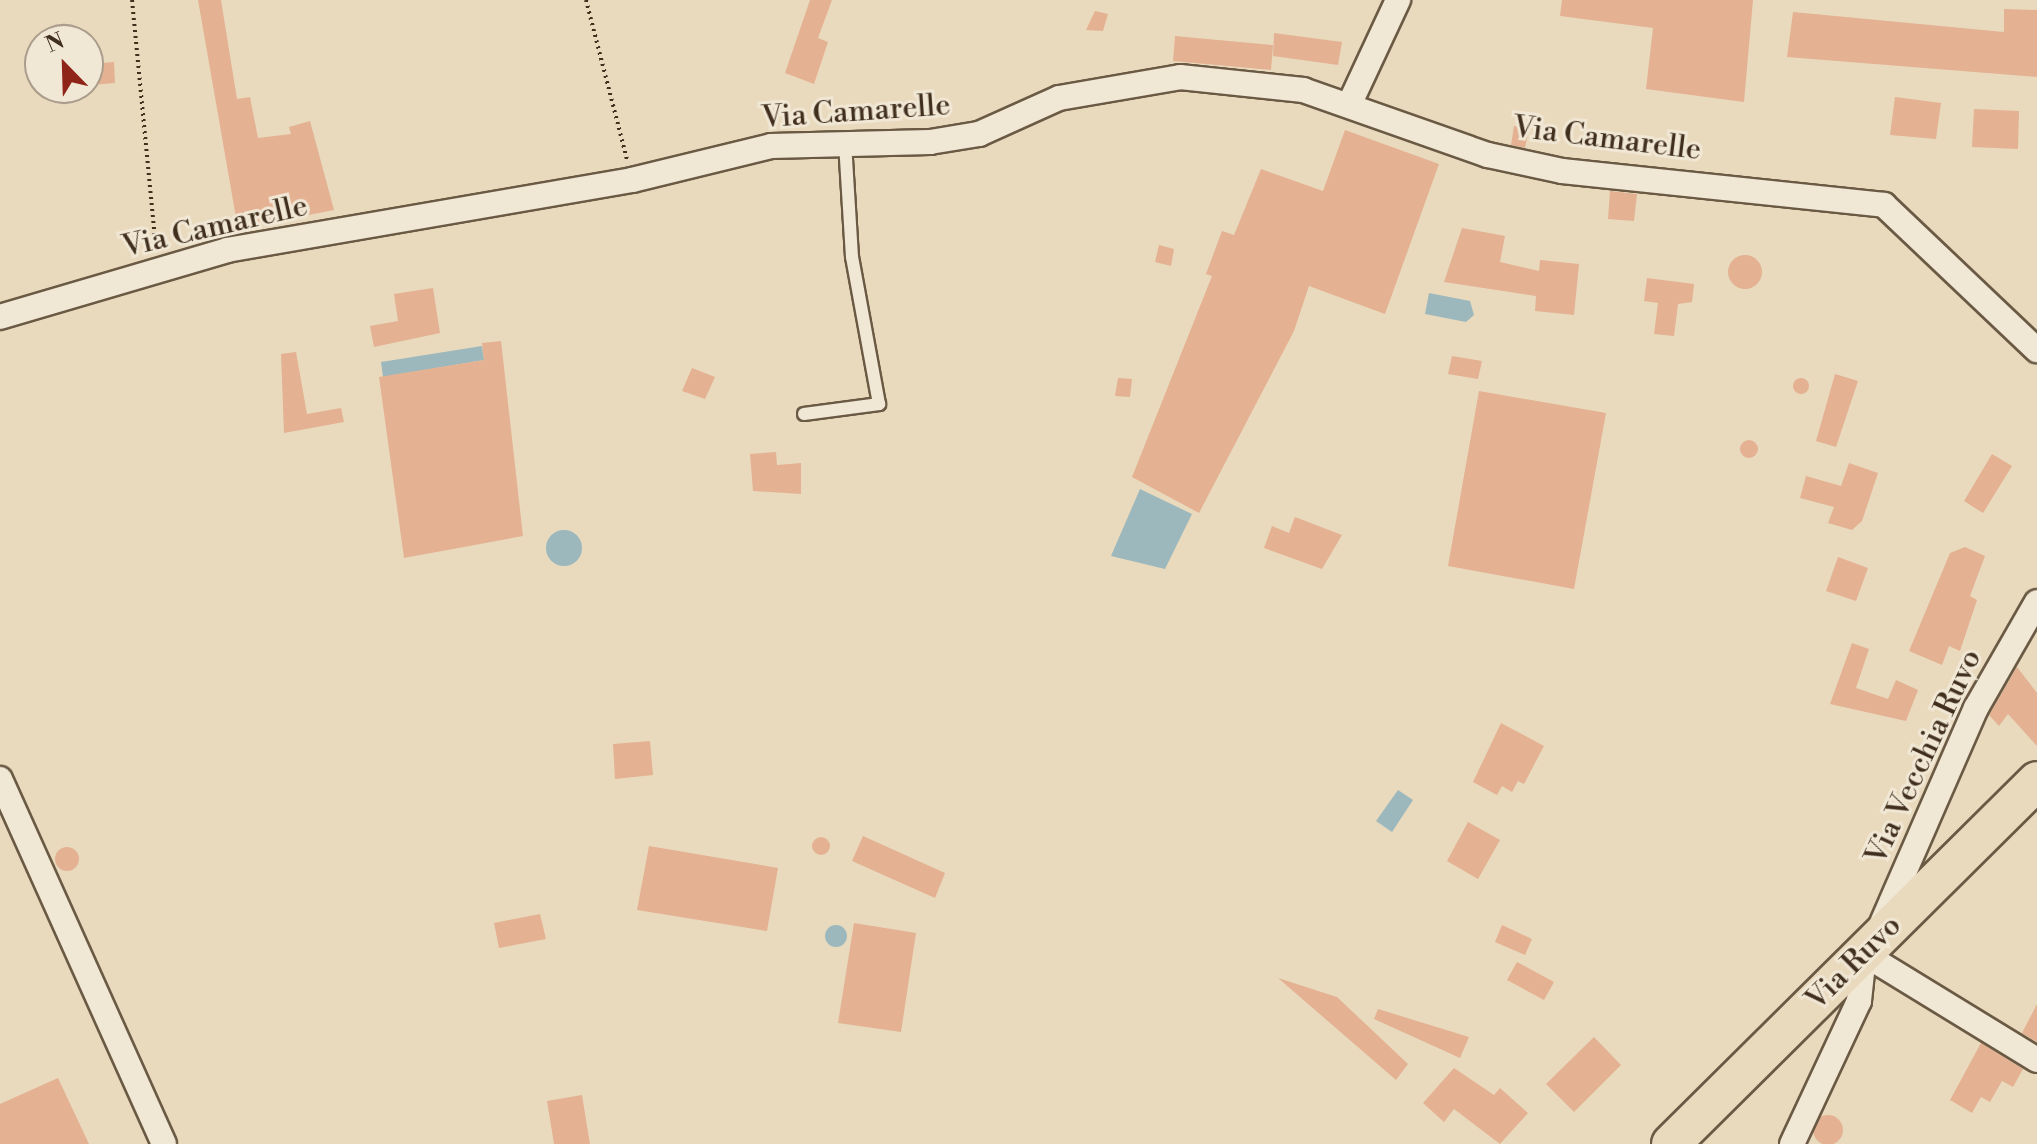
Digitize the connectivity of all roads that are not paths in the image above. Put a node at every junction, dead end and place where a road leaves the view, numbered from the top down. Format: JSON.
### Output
{"nodes":[{"id":1,"x":1398,"y":0,"type":"edge"},
{"id":2,"x":1350,"y":103,"type":"junction"},
{"id":3,"x":845,"y":144,"type":"junction"},
{"id":4,"x":0,"y":317,"type":"edge"},
{"id":5,"x":2037,"y":350,"type":"edge"},
{"id":6,"x":804,"y":414,"type":"dead end"},
{"id":7,"x":2037,"y":602,"type":"edge"},
{"id":8,"x":0,"y":779,"type":"edge"},
{"id":9,"x":2037,"y":781,"type":"edge"},
{"id":10,"x":1869,"y":948,"type":"junction"},
{"id":11,"x":2037,"y":1060,"type":"edge"},
{"id":12,"x":164,"y":1144,"type":"edge"},
{"id":13,"x":1671,"y":1144,"type":"edge"},
{"id":14,"x":1792,"y":1144,"type":"edge"}],
"edges":[{"from":1,"to":2,"type":"street"},
{"from":2,"to":3,"type":"street","name":"Via Camarelle"},
{"from":2,"to":5,"type":"street","name":"Via Camarelle"},
{"from":3,"to":4,"type":"street","name":"Via Camarelle"},
{"from":3,"to":6,"type":"lane"},
{"from":7,"to":10,"type":"street","name":"Via Vecchia Ruvo"},
{"from":8,"to":12,"type":"street"},
{"from":9,"to":10,"type":"main road","name":"Via Ruvo"},
{"from":10,"to":11,"type":"street"},
{"from":10,"to":13,"type":"main road","name":"Via Ruvo"},
{"from":10,"to":14,"type":"street","name":"Via Vecchia Ruvo"}]}
